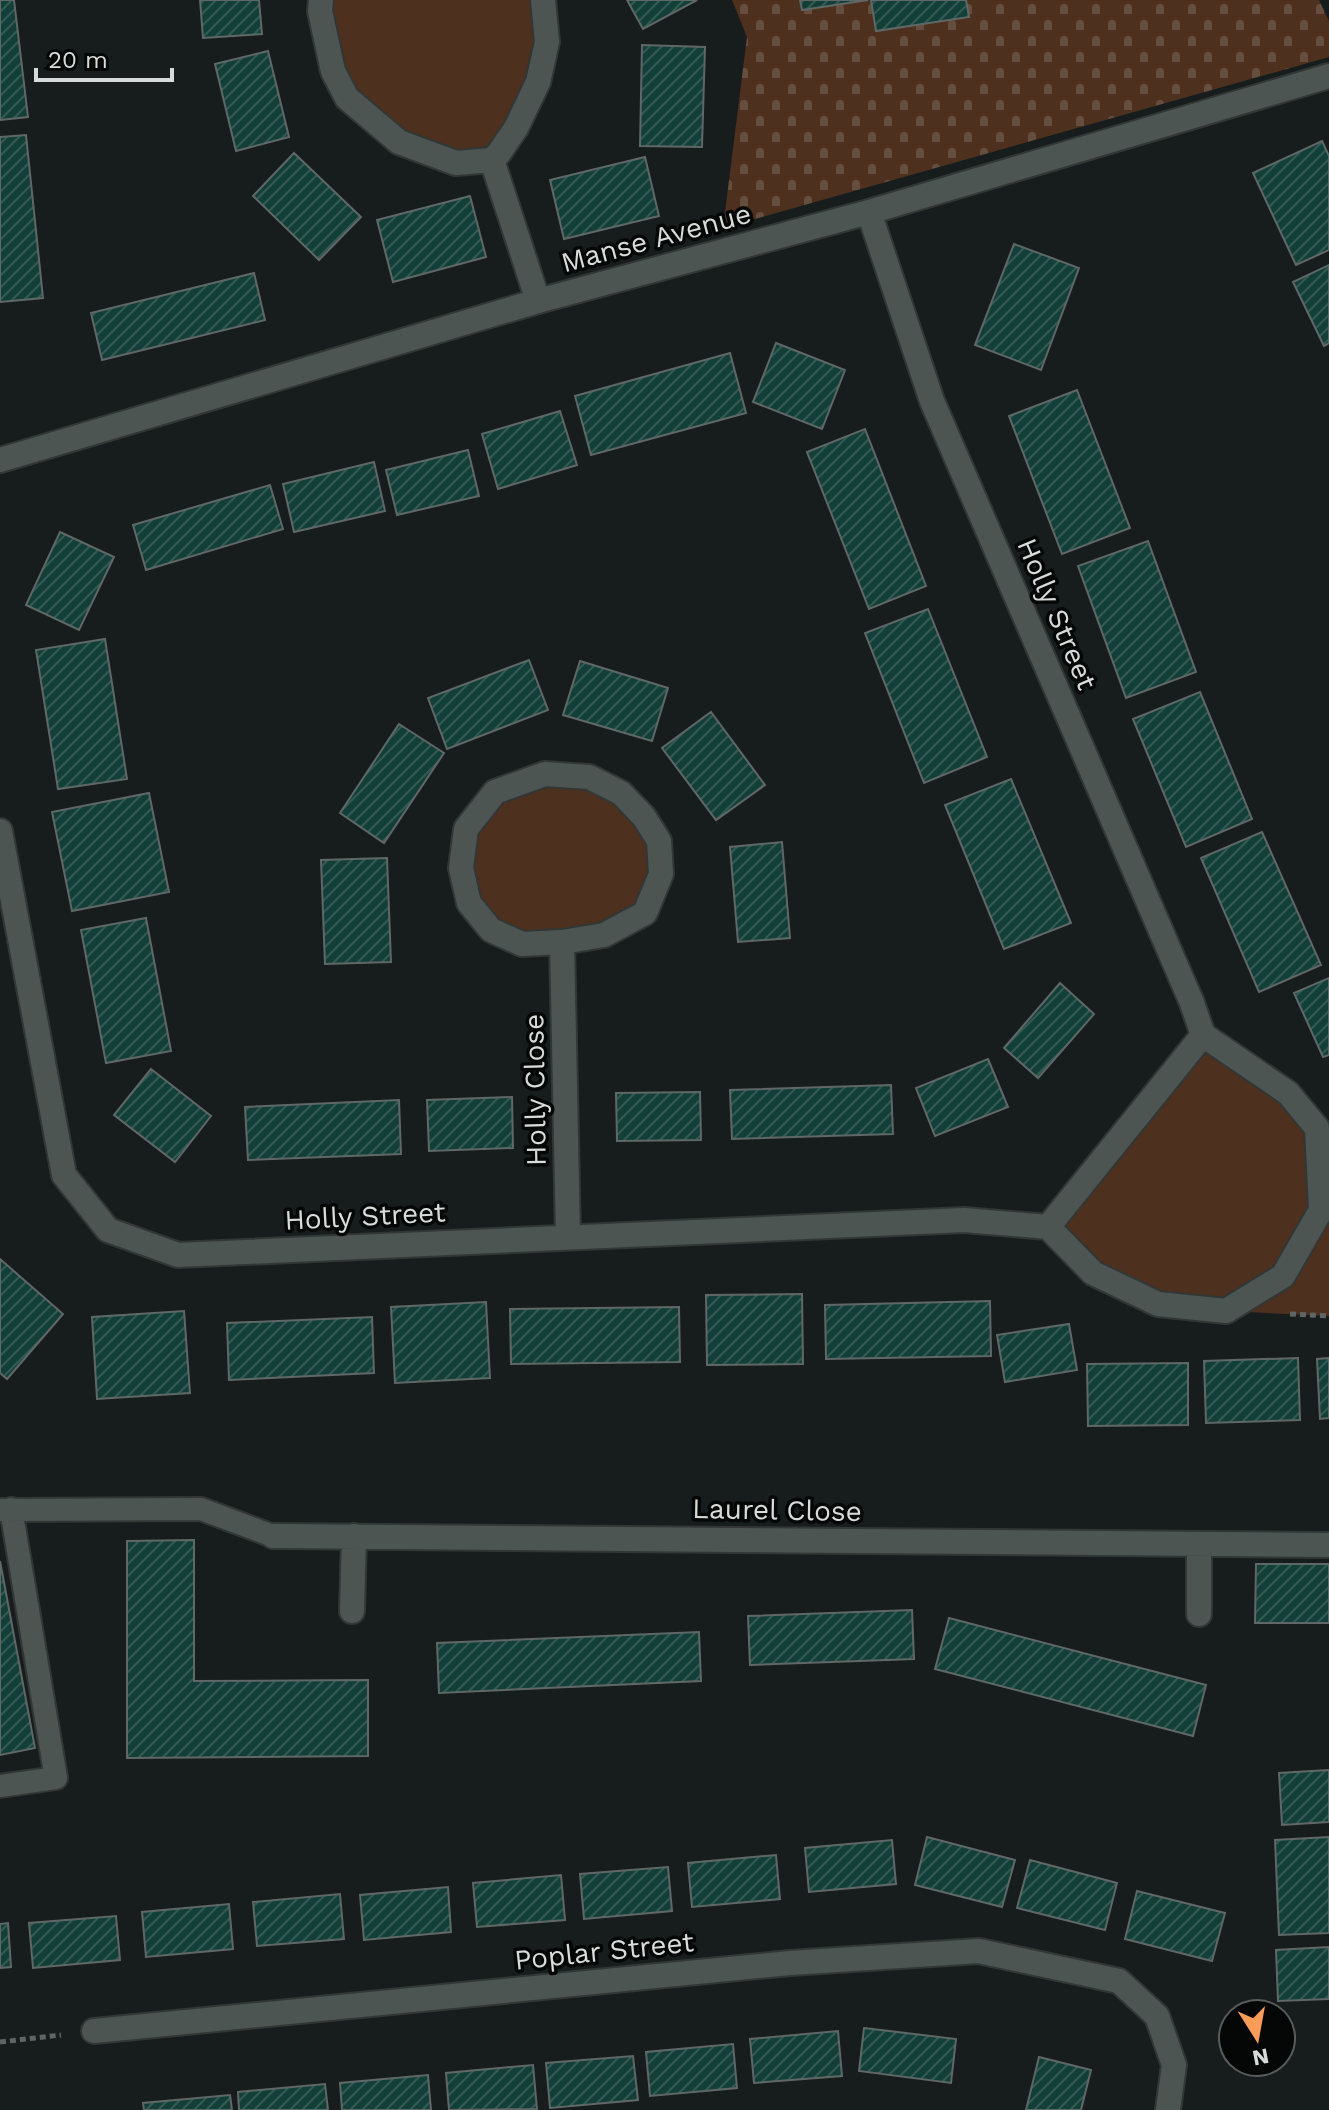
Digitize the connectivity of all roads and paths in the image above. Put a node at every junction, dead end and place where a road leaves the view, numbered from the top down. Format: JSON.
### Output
{"nodes":[{"id":1,"x":321,"y":0,"type":"edge"},
{"id":2,"x":543,"y":0,"type":"edge"},
{"id":3,"x":1329,"y":76,"type":"edge"},
{"id":4,"x":492,"y":160,"type":"junction"},
{"id":5,"x":869,"y":212,"type":"junction"},
{"id":6,"x":538,"y":301,"type":"junction"},
{"id":7,"x":0,"y":460,"type":"edge"},
{"id":8,"x":0,"y":831,"type":"edge"},
{"id":9,"x":562,"y":942,"type":"junction"},
{"id":10,"x":1203,"y":1035,"type":"junction"},
{"id":11,"x":1048,"y":1227,"type":"junction"},
{"id":12,"x":568,"y":1237,"type":"junction"},
{"id":13,"x":5,"y":1510,"type":"edge"},
{"id":14,"x":273,"y":1536,"type":"joint"},
{"id":15,"x":354,"y":1536,"type":"junction"},
{"id":16,"x":1199,"y":1544,"type":"junction"},
{"id":17,"x":1329,"y":1545,"type":"edge"},
{"id":18,"x":352,"y":1611,"type":"dead end"},
{"id":19,"x":1199,"y":1614,"type":"dead end"},
{"id":20,"x":0,"y":1786,"type":"edge"},
{"id":21,"x":94,"y":2031,"type":"joint"},
{"id":22,"x":0,"y":2042,"type":"edge"},
{"id":23,"x":1168,"y":2110,"type":"edge"}],
"edges":[{"from":1,"to":4,"type":"street"},
{"from":2,"to":4,"type":"street"},
{"from":3,"to":5,"type":"street","name":"Manse Avenue"},
{"from":4,"to":6,"type":"street"},
{"from":5,"to":6,"type":"street","name":"Manse Avenue"},
{"from":5,"to":10,"type":"street","name":"Holly Street"},
{"from":6,"to":7,"type":"street","name":"Manse Avenue"},
{"from":8,"to":12,"type":"street","name":"Holly Street"},
{"from":9,"to":9,"type":"street"},
{"from":9,"to":12,"type":"street","name":"Holly Close"},
{"from":10,"to":11,"type":"street"},
{"from":10,"to":11,"type":"street"},
{"from":11,"to":12,"type":"street","name":"Holly Street"},
{"from":13,"to":14,"type":"lane"},
{"from":13,"to":20,"type":"lane"},
{"from":14,"to":15,"type":"street","name":"Laurel Close"},
{"from":15,"to":16,"type":"street","name":"Laurel Close"},
{"from":15,"to":18,"type":"street"},
{"from":16,"to":17,"type":"street","name":"Laurel Close"},
{"from":16,"to":19,"type":"street"},
{"from":21,"to":22,"type":"path"},
{"from":21,"to":23,"type":"street","name":"Poplar Street"}]}
